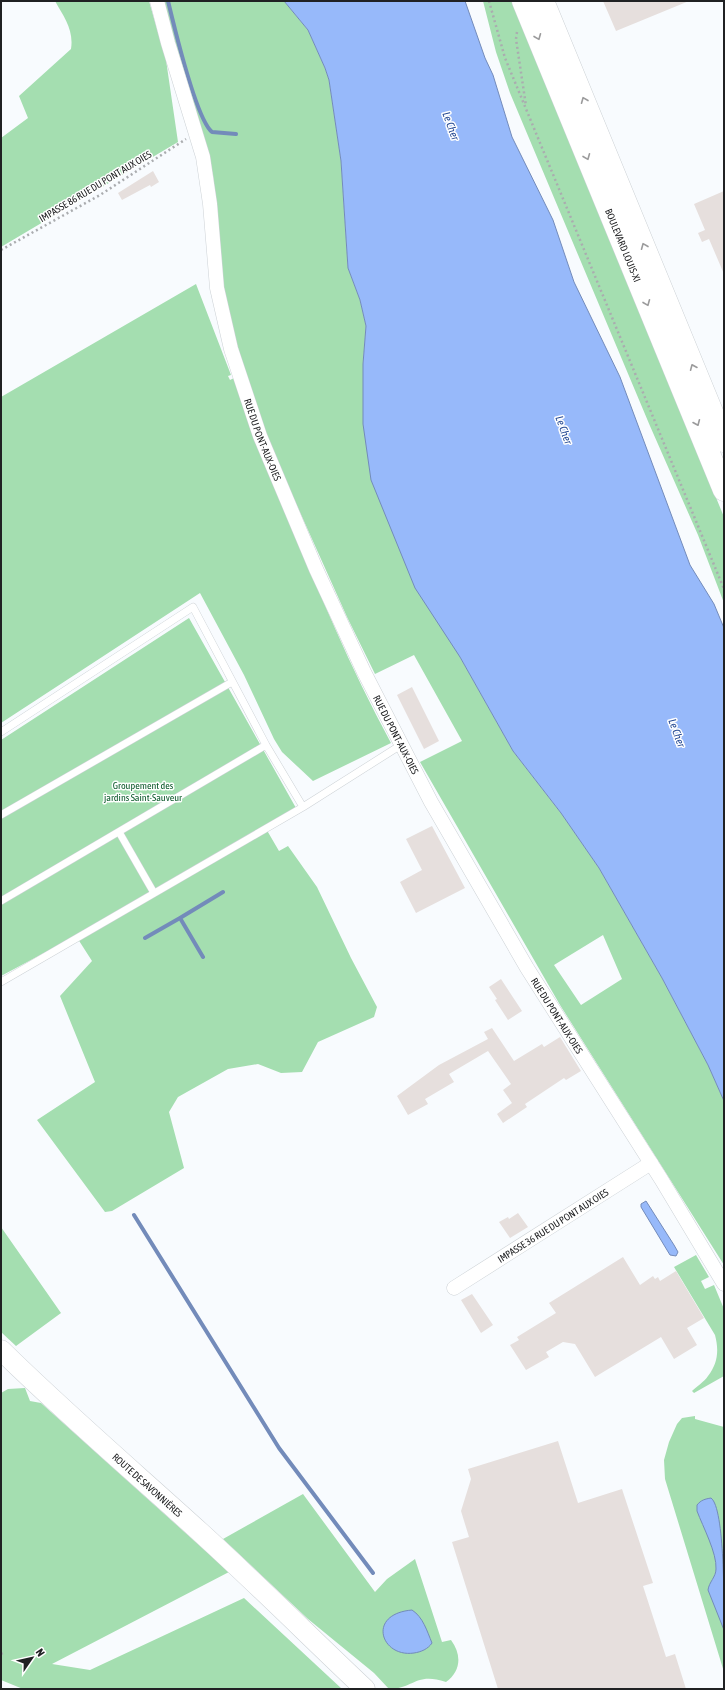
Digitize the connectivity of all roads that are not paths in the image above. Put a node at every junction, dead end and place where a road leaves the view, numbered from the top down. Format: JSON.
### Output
{"nodes":[{"id":1,"x":157,"y":1,"type":"edge"},
{"id":2,"x":531,"y":4,"type":"edge"},
{"id":3,"x":724,"y":442,"type":"edge"},
{"id":4,"x":724,"y":490,"type":"edge"},
{"id":5,"x":232,"y":682,"type":"junction"},
{"id":6,"x":1,"y":732,"type":"edge"},
{"id":7,"x":266,"y":745,"type":"junction"},
{"id":8,"x":401,"y":745,"type":"junction"},
{"id":9,"x":303,"y":807,"type":"junction"},
{"id":10,"x":1,"y":815,"type":"edge"},
{"id":11,"x":119,"y":832,"type":"junction"},
{"id":12,"x":154,"y":893,"type":"junction"},
{"id":13,"x":1,"y":901,"type":"edge"},
{"id":14,"x":1,"y":982,"type":"edge"},
{"id":15,"x":651,"y":1163,"type":"junction"},
{"id":16,"x":724,"y":1284,"type":"edge"},
{"id":17,"x":454,"y":1288,"type":"dead end"},
{"id":18,"x":1,"y":1350,"type":"edge"},
{"id":19,"x":294,"y":1620,"type":"junction"},
{"id":20,"x":365,"y":1689,"type":"edge"},
{"id":21,"x":379,"y":1689,"type":"edge"}],
"edges":[{"from":1,"to":8,"type":"street","name":"RUE DU PONT-AUX-OIES"},
{"from":3,"to":2,"type":"main road","name":"BOULEVARD LOUIS-XI","one_way":true},
{"from":2,"to":4,"type":"main road","name":"BOULEVARD LOUIS-XI","one_way":true},
{"from":5,"to":6,"type":"lane"},
{"from":5,"to":7,"type":"lane"},
{"from":5,"to":10,"type":"lane"},
{"from":7,"to":9,"type":"lane"},
{"from":7,"to":11,"type":"lane"},
{"from":8,"to":9,"type":"lane"},
{"from":8,"to":15,"type":"street","name":"RUE DU PONT-AUX-OIES"},
{"from":9,"to":12,"type":"lane"},
{"from":11,"to":12,"type":"lane"},
{"from":11,"to":13,"type":"lane"},
{"from":12,"to":14,"type":"lane"},
{"from":15,"to":16,"type":"street","name":"RUE DU PONT-AUX-OIES"},
{"from":15,"to":17,"type":"street","name":"IMPASSE 36 RUE DU PONT AUX OIES"},
{"from":18,"to":19,"type":"main road","name":"ROUTE DE SAVONNIÈRES"},
{"from":19,"to":20,"type":"main road","name":"ROUTE DE SAVONNIÈRES"},
{"from":19,"to":21,"type":"main road","name":"ROUTE DE SAVONNIÈRES"}]}
